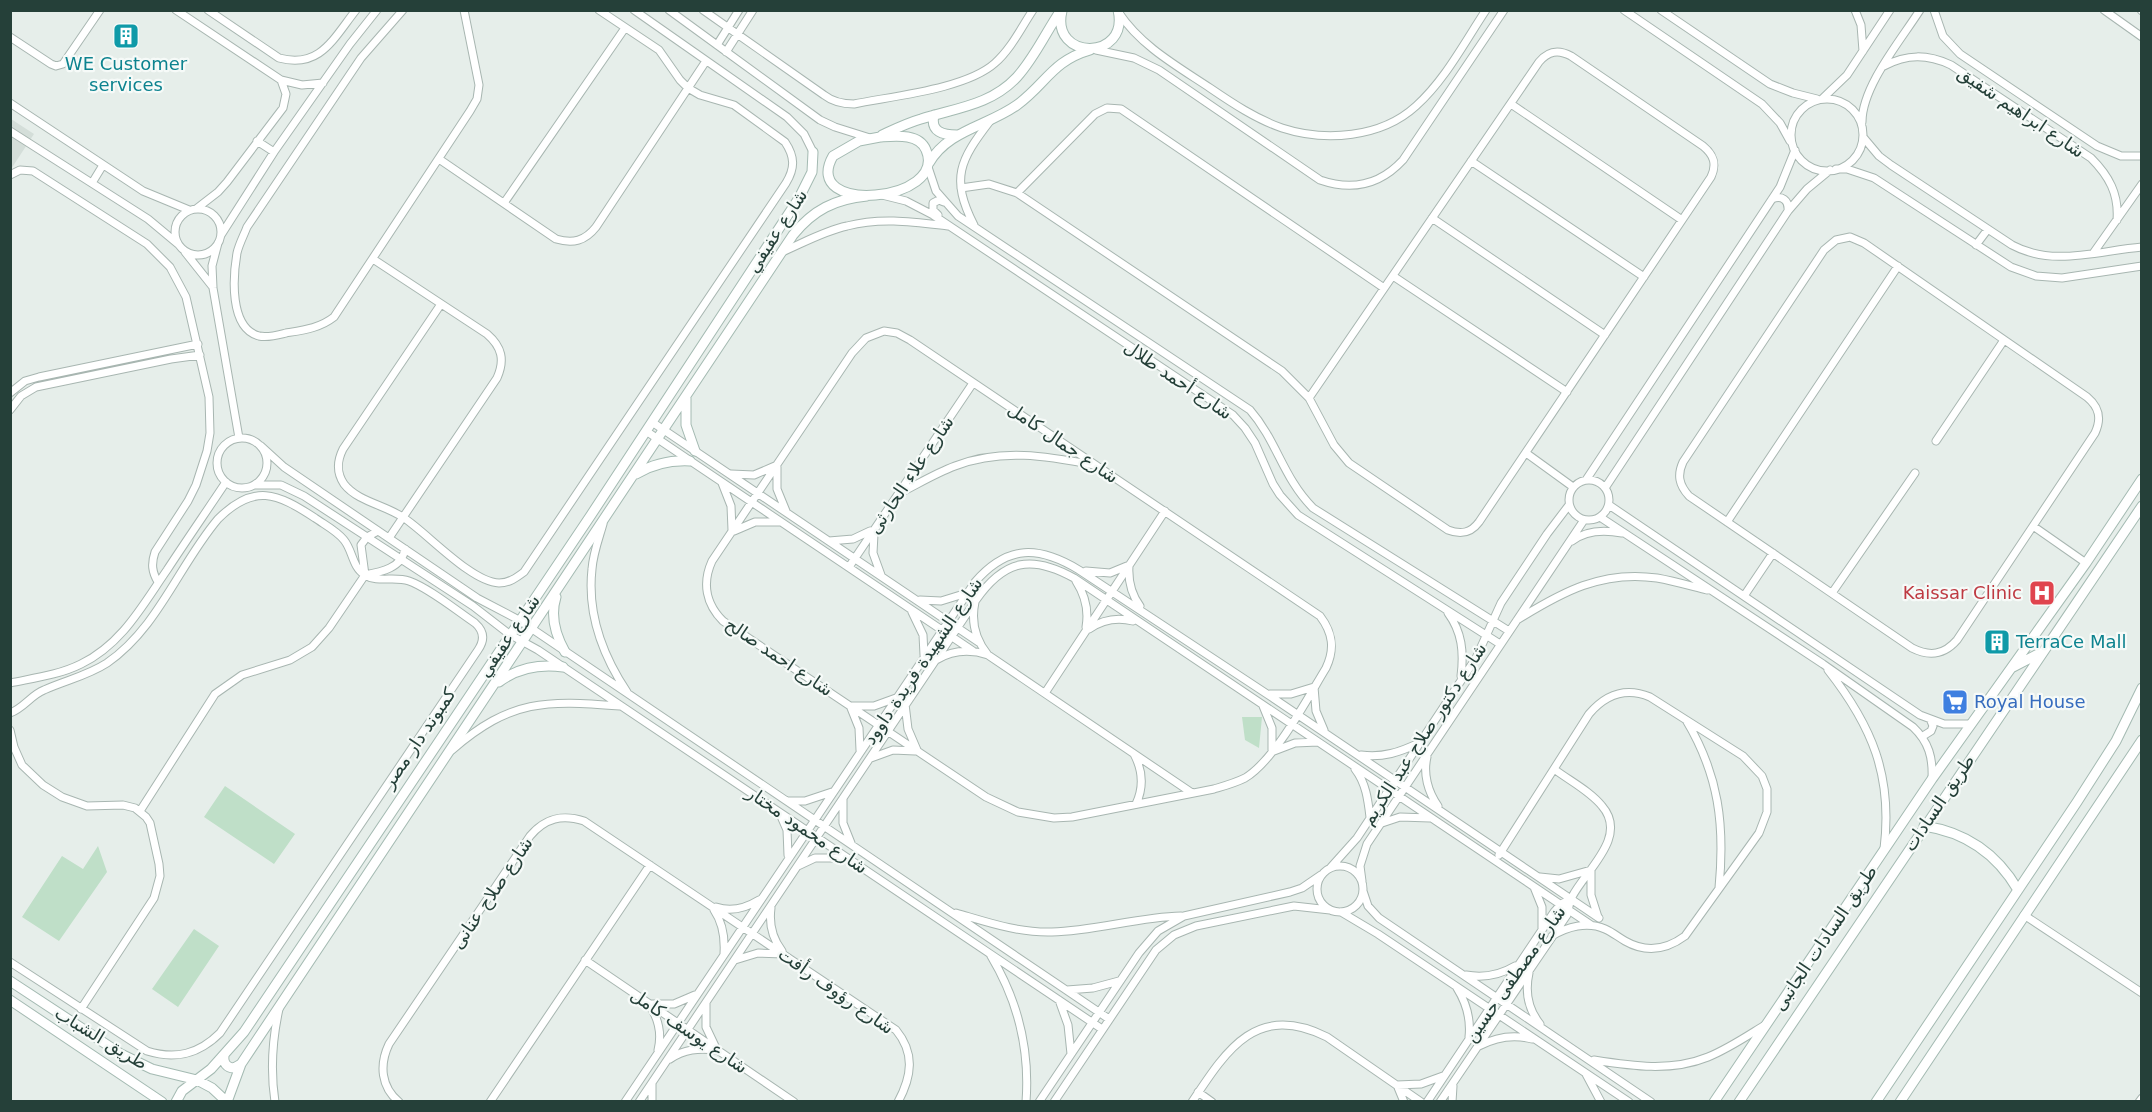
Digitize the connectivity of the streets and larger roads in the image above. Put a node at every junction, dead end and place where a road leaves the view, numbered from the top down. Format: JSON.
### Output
{"nodes":[{"id":1,"x":100,"y":10,"type":"edge"},
{"id":2,"x":176,"y":10,"type":"edge"},
{"id":3,"x":208,"y":10,"type":"edge"},
{"id":4,"x":356,"y":10,"type":"edge"},
{"id":5,"x":377,"y":10,"type":"edge"},
{"id":6,"x":403,"y":10,"type":"edge"},
{"id":7,"x":464,"y":10,"type":"edge"},
{"id":8,"x":599,"y":10,"type":"edge"},
{"id":9,"x":669,"y":10,"type":"edge"},
{"id":10,"x":703,"y":10,"type":"edge"},
{"id":11,"x":740,"y":10,"type":"edge"},
{"id":12,"x":753,"y":10,"type":"edge"},
{"id":13,"x":1032,"y":10,"type":"edge"},
{"id":14,"x":1061,"y":10,"type":"edge"},
{"id":15,"x":1486,"y":10,"type":"edge"},
{"id":16,"x":1504,"y":10,"type":"edge"},
{"id":17,"x":1624,"y":10,"type":"edge"},
{"id":18,"x":1661,"y":10,"type":"edge"},
{"id":19,"x":1855,"y":10,"type":"edge"},
{"id":20,"x":1890,"y":10,"type":"edge"},
{"id":21,"x":1920,"y":10,"type":"edge"},
{"id":22,"x":1934,"y":10,"type":"edge"},
{"id":23,"x":2104,"y":10,"type":"edge"},
{"id":24,"x":634,"y":11,"type":"edge"},
{"id":25,"x":1118,"y":12,"type":"edge"},
{"id":26,"x":728,"y":27,"type":"junction"},
{"id":27,"x":625,"y":28,"type":"junction"},
{"id":28,"x":738,"y":34,"type":"junction"},
{"id":29,"x":2142,"y":37,"type":"edge"},
{"id":30,"x":12,"y":38,"type":"edge"},
{"id":31,"x":717,"y":45,"type":"junction"},
{"id":32,"x":1092,"y":49,"type":"junction"},
{"id":33,"x":1863,"y":51,"type":"junction"},
{"id":34,"x":726,"y":52,"type":"junction"},
{"id":35,"x":706,"y":62,"type":"junction"},
{"id":36,"x":1884,"y":66,"type":"junction"},
{"id":37,"x":281,"y":80,"type":"junction"},
{"id":38,"x":323,"y":83,"type":"junction"},
{"id":39,"x":688,"y":88,"type":"junction"},
{"id":40,"x":1821,"y":99,"type":"junction"},
{"id":41,"x":10,"y":103,"type":"edge"},
{"id":42,"x":1511,"y":104,"type":"junction"},
{"id":43,"x":934,"y":115,"type":"junction"},
{"id":44,"x":991,"y":120,"type":"junction"},
{"id":45,"x":10,"y":131,"type":"edge"},
{"id":46,"x":1863,"y":134,"type":"junction"},
{"id":47,"x":957,"y":135,"type":"junction"},
{"id":48,"x":880,"y":137,"type":"junction"},
{"id":49,"x":870,"y":138,"type":"junction"},
{"id":50,"x":257,"y":141,"type":"junction"},
{"id":51,"x":1794,"y":148,"type":"junction"},
{"id":52,"x":274,"y":152,"type":"junction"},
{"id":53,"x":813,"y":152,"type":"junction"},
{"id":54,"x":2142,"y":156,"type":"edge"},
{"id":55,"x":439,"y":159,"type":"junction"},
{"id":56,"x":1471,"y":162,"type":"junction"},
{"id":57,"x":103,"y":165,"type":"junction"},
{"id":58,"x":928,"y":166,"type":"junction"},
{"id":59,"x":828,"y":170,"type":"junction"},
{"id":60,"x":1833,"y":170,"type":"junction"},
{"id":61,"x":10,"y":175,"type":"edge"},
{"id":62,"x":809,"y":179,"type":"junction"},
{"id":63,"x":92,"y":183,"type":"junction"},
{"id":64,"x":2142,"y":184,"type":"edge"},
{"id":65,"x":961,"y":188,"type":"junction"},
{"id":66,"x":1017,"y":193,"type":"junction"},
{"id":67,"x":880,"y":195,"type":"junction"},
{"id":68,"x":867,"y":196,"type":"junction"},
{"id":69,"x":1772,"y":199,"type":"junction"},
{"id":70,"x":944,"y":202,"type":"junction"},
{"id":71,"x":504,"y":203,"type":"junction"},
{"id":72,"x":193,"y":209,"type":"junction"},
{"id":73,"x":1788,"y":211,"type":"junction"},
{"id":74,"x":1432,"y":218,"type":"junction"},
{"id":75,"x":1682,"y":220,"type":"junction"},
{"id":76,"x":2117,"y":220,"type":"junction"},
{"id":77,"x":951,"y":226,"type":"junction"},
{"id":78,"x":975,"y":227,"type":"junction"},
{"id":79,"x":1988,"y":229,"type":"junction"},
{"id":80,"x":220,"y":239,"type":"junction"},
{"id":81,"x":1976,"y":245,"type":"junction"},
{"id":82,"x":180,"y":247,"type":"junction"},
{"id":83,"x":2142,"y":247,"type":"edge"},
{"id":84,"x":782,"y":252,"type":"junction"},
{"id":85,"x":2094,"y":252,"type":"junction"},
{"id":86,"x":373,"y":260,"type":"junction"},
{"id":87,"x":1898,"y":266,"type":"junction"},
{"id":88,"x":2142,"y":266,"type":"edge"},
{"id":89,"x":1393,"y":276,"type":"junction"},
{"id":90,"x":1644,"y":277,"type":"junction"},
{"id":91,"x":213,"y":288,"type":"junction"},
{"id":92,"x":1384,"y":288,"type":"junction"},
{"id":93,"x":441,"y":304,"type":"junction"},
{"id":94,"x":1605,"y":335,"type":"junction"},
{"id":95,"x":1137,"y":336,"type":"junction"},
{"id":96,"x":2004,"y":340,"type":"junction"},
{"id":97,"x":198,"y":344,"type":"junction"},
{"id":98,"x":1130,"y":347,"type":"junction"},
{"id":99,"x":200,"y":356,"type":"junction"},
{"id":100,"x":973,"y":383,"type":"junction"},
{"id":101,"x":1567,"y":392,"type":"junction"},
{"id":102,"x":10,"y":393,"type":"edge"},
{"id":103,"x":686,"y":397,"type":"junction"},
{"id":104,"x":1309,"y":398,"type":"junction"},
{"id":105,"x":10,"y":410,"type":"edge"},
{"id":106,"x":652,"y":422,"type":"junction"},
{"id":107,"x":665,"y":430,"type":"junction"},
{"id":108,"x":646,"y":431,"type":"junction"},
{"id":109,"x":239,"y":438,"type":"junction"},
{"id":110,"x":659,"y":440,"type":"junction"},
{"id":111,"x":1936,"y":441,"type":"dead end"},
{"id":112,"x":261,"y":446,"type":"junction"},
{"id":113,"x":695,"y":451,"type":"junction"},
{"id":114,"x":1526,"y":453,"type":"junction"},
{"id":115,"x":690,"y":461,"type":"junction"},
{"id":116,"x":777,"y":465,"type":"junction"},
{"id":117,"x":1096,"y":465,"type":"junction"},
{"id":118,"x":728,"y":473,"type":"junction"},
{"id":119,"x":1915,"y":473,"type":"dead end"},
{"id":120,"x":634,"y":476,"type":"junction"},
{"id":121,"x":2142,"y":479,"type":"edge"},
{"id":122,"x":1586,"y":480,"type":"junction"},
{"id":123,"x":226,"y":482,"type":"junction"},
{"id":124,"x":722,"y":482,"type":"junction"},
{"id":125,"x":256,"y":485,"type":"junction"},
{"id":126,"x":1573,"y":487,"type":"junction"},
{"id":127,"x":1605,"y":488,"type":"junction"},
{"id":128,"x":758,"y":493,"type":"junction"},
{"id":129,"x":898,"y":494,"type":"junction"},
{"id":130,"x":752,"y":502,"type":"junction"},
{"id":131,"x":1569,"y":505,"type":"junction"},
{"id":132,"x":1609,"y":505,"type":"junction"},
{"id":133,"x":2142,"y":506,"type":"edge"},
{"id":134,"x":1165,"y":511,"type":"junction"},
{"id":135,"x":787,"y":512,"type":"junction"},
{"id":136,"x":404,"y":517,"type":"junction"},
{"id":137,"x":1600,"y":517,"type":"junction"},
{"id":138,"x":1584,"y":520,"type":"junction"},
{"id":139,"x":603,"y":522,"type":"junction"},
{"id":140,"x":781,"y":522,"type":"junction"},
{"id":141,"x":1727,"y":522,"type":"junction"},
{"id":142,"x":2033,"y":526,"type":"junction"},
{"id":143,"x":875,"y":528,"type":"junction"},
{"id":144,"x":378,"y":531,"type":"junction"},
{"id":145,"x":732,"y":532,"type":"junction"},
{"id":146,"x":1626,"y":533,"type":"junction"},
{"id":147,"x":367,"y":537,"type":"junction"},
{"id":148,"x":389,"y":538,"type":"junction"},
{"id":149,"x":829,"y":540,"type":"junction"},
{"id":150,"x":1566,"y":546,"type":"junction"},
{"id":151,"x":405,"y":549,"type":"junction"},
{"id":152,"x":1773,"y":553,"type":"junction"},
{"id":153,"x":855,"y":558,"type":"junction"},
{"id":154,"x":401,"y":560,"type":"junction"},
{"id":155,"x":2086,"y":563,"type":"junction"},
{"id":156,"x":1129,"y":565,"type":"junction"},
{"id":157,"x":849,"y":567,"type":"junction"},
{"id":158,"x":1079,"y":570,"type":"junction"},
{"id":159,"x":365,"y":575,"type":"junction"},
{"id":160,"x":882,"y":576,"type":"junction"},
{"id":161,"x":1074,"y":578,"type":"junction"},
{"id":162,"x":158,"y":582,"type":"junction"},
{"id":163,"x":558,"y":590,"type":"junction"},
{"id":164,"x":1112,"y":591,"type":"junction"},
{"id":165,"x":1714,"y":592,"type":"junction"},
{"id":166,"x":967,"y":593,"type":"junction"},
{"id":167,"x":1832,"y":593,"type":"junction"},
{"id":168,"x":1744,"y":596,"type":"junction"},
{"id":169,"x":915,"y":598,"type":"junction"},
{"id":170,"x":975,"y":600,"type":"junction"},
{"id":171,"x":1106,"y":600,"type":"junction"},
{"id":172,"x":909,"y":607,"type":"junction"},
{"id":173,"x":1444,"y":608,"type":"junction"},
{"id":174,"x":1146,"y":613,"type":"junction"},
{"id":175,"x":1769,"y":614,"type":"junction"},
{"id":176,"x":519,"y":620,"type":"junction"},
{"id":177,"x":948,"y":621,"type":"junction"},
{"id":178,"x":1493,"y":621,"type":"junction"},
{"id":179,"x":1139,"y":622,"type":"junction"},
{"id":180,"x":1515,"y":622,"type":"junction"},
{"id":181,"x":1763,"y":624,"type":"junction"},
{"id":182,"x":957,"y":627,"type":"junction"},
{"id":183,"x":531,"y":630,"type":"junction"},
{"id":184,"x":942,"y":630,"type":"junction"},
{"id":185,"x":1509,"y":631,"type":"junction"},
{"id":186,"x":1085,"y":633,"type":"junction"},
{"id":187,"x":509,"y":634,"type":"junction"},
{"id":188,"x":951,"y":636,"type":"junction"},
{"id":189,"x":1488,"y":636,"type":"junction"},
{"id":190,"x":523,"y":642,"type":"junction"},
{"id":191,"x":980,"y":643,"type":"junction"},
{"id":192,"x":1500,"y":644,"type":"junction"},
{"id":193,"x":974,"y":651,"type":"junction"},
{"id":194,"x":565,"y":652,"type":"junction"},
{"id":195,"x":2042,"y":652,"type":"junction"},
{"id":196,"x":988,"y":655,"type":"junction"},
{"id":197,"x":924,"y":656,"type":"junction"},
{"id":198,"x":933,"y":662,"type":"junction"},
{"id":199,"x":1823,"y":664,"type":"junction"},
{"id":200,"x":564,"y":668,"type":"junction"},
{"id":201,"x":2012,"y":668,"type":"junction"},
{"id":202,"x":1461,"y":680,"type":"junction"},
{"id":203,"x":10,"y":683,"type":"edge"},
{"id":204,"x":495,"y":685,"type":"junction"},
{"id":205,"x":1314,"y":687,"type":"junction"},
{"id":206,"x":2142,"y":688,"type":"edge"},
{"id":207,"x":1045,"y":693,"type":"junction"},
{"id":208,"x":1268,"y":694,"type":"junction"},
{"id":209,"x":630,"y":697,"type":"junction"},
{"id":210,"x":896,"y":698,"type":"junction"},
{"id":211,"x":905,"y":704,"type":"junction"},
{"id":212,"x":1263,"y":705,"type":"junction"},
{"id":213,"x":620,"y":706,"type":"junction"},
{"id":214,"x":850,"y":706,"type":"junction"},
{"id":215,"x":10,"y":713,"type":"edge"},
{"id":216,"x":1297,"y":714,"type":"junction"},
{"id":217,"x":1685,"y":718,"type":"junction"},
{"id":218,"x":1931,"y":721,"type":"junction"},
{"id":219,"x":1291,"y":723,"type":"junction"},
{"id":220,"x":1971,"y":724,"type":"junction"},
{"id":221,"x":878,"y":725,"type":"junction"},
{"id":222,"x":10,"y":730,"type":"edge"},
{"id":223,"x":887,"y":731,"type":"junction"},
{"id":224,"x":1325,"y":733,"type":"junction"},
{"id":225,"x":1923,"y":736,"type":"junction"},
{"id":226,"x":1319,"y":742,"type":"junction"},
{"id":227,"x":1419,"y":743,"type":"junction"},
{"id":228,"x":2141,"y":743,"type":"edge"},
{"id":229,"x":450,"y":752,"type":"junction"},
{"id":230,"x":860,"y":752,"type":"junction"},
{"id":231,"x":918,"y":752,"type":"junction"},
{"id":232,"x":1132,"y":752,"type":"junction"},
{"id":233,"x":1272,"y":752,"type":"junction"},
{"id":234,"x":1428,"y":753,"type":"junction"},
{"id":235,"x":1358,"y":754,"type":"junction"},
{"id":236,"x":869,"y":758,"type":"junction"},
{"id":237,"x":1352,"y":764,"type":"junction"},
{"id":238,"x":1554,"y":769,"type":"junction"},
{"id":239,"x":1932,"y":779,"type":"junction"},
{"id":240,"x":1395,"y":780,"type":"junction"},
{"id":241,"x":1405,"y":786,"type":"junction"},
{"id":242,"x":1389,"y":789,"type":"junction"},
{"id":243,"x":834,"y":790,"type":"junction"},
{"id":244,"x":1192,"y":793,"type":"junction"},
{"id":245,"x":844,"y":796,"type":"junction"},
{"id":246,"x":1399,"y":796,"type":"junction"},
{"id":247,"x":785,"y":801,"type":"junction"},
{"id":248,"x":2077,"y":802,"type":"junction"},
{"id":249,"x":1136,"y":804,"type":"junction"},
{"id":250,"x":2097,"y":807,"type":"junction"},
{"id":251,"x":140,"y":811,"type":"junction"},
{"id":252,"x":1441,"y":811,"type":"junction"},
{"id":253,"x":779,"y":812,"type":"junction"},
{"id":254,"x":1370,"y":818,"type":"junction"},
{"id":255,"x":814,"y":820,"type":"junction"},
{"id":256,"x":1435,"y":820,"type":"junction"},
{"id":257,"x":1380,"y":825,"type":"junction"},
{"id":258,"x":1924,"y":826,"type":"junction"},
{"id":259,"x":823,"y":827,"type":"junction"},
{"id":260,"x":807,"y":831,"type":"junction"},
{"id":261,"x":816,"y":837,"type":"junction"},
{"id":262,"x":854,"y":847,"type":"junction"},
{"id":263,"x":1502,"y":851,"type":"junction"},
{"id":264,"x":1883,"y":852,"type":"junction"},
{"id":265,"x":848,"y":858,"type":"junction"},
{"id":266,"x":787,"y":860,"type":"junction"},
{"id":267,"x":1496,"y":861,"type":"junction"},
{"id":268,"x":357,"y":862,"type":"junction"},
{"id":269,"x":650,"y":865,"type":"junction"},
{"id":270,"x":796,"y":867,"type":"junction"},
{"id":271,"x":1331,"y":867,"type":"junction"},
{"id":272,"x":369,"y":870,"type":"junction"},
{"id":273,"x":1591,"y":870,"type":"junction"},
{"id":274,"x":1321,"y":875,"type":"junction"},
{"id":275,"x":1538,"y":876,"type":"junction"},
{"id":276,"x":1362,"y":881,"type":"junction"},
{"id":277,"x":1533,"y":885,"type":"junction"},
{"id":278,"x":1719,"y":890,"type":"junction"},
{"id":279,"x":2018,"y":890,"type":"junction"},
{"id":280,"x":1363,"y":891,"type":"junction"},
{"id":281,"x":761,"y":899,"type":"junction"},
{"id":282,"x":1571,"y":899,"type":"junction"},
{"id":283,"x":1561,"y":904,"type":"junction"},
{"id":284,"x":711,"y":905,"type":"junction"},
{"id":285,"x":771,"y":905,"type":"junction"},
{"id":286,"x":1330,"y":910,"type":"junction"},
{"id":287,"x":1569,"y":910,"type":"junction"},
{"id":288,"x":950,"y":912,"type":"junction"},
{"id":289,"x":1341,"y":912,"type":"junction"},
{"id":290,"x":2024,"y":915,"type":"junction"},
{"id":291,"x":1184,"y":916,"type":"junction"},
{"id":292,"x":1599,"y":918,"type":"junction"},
{"id":293,"x":1591,"y":925,"type":"junction"},
{"id":294,"x":742,"y":927,"type":"junction"},
{"id":295,"x":1605,"y":929,"type":"junction"},
{"id":296,"x":1542,"y":930,"type":"junction"},
{"id":297,"x":752,"y":933,"type":"junction"},
{"id":298,"x":1552,"y":936,"type":"junction"},
{"id":299,"x":990,"y":954,"type":"junction"},
{"id":300,"x":723,"y":955,"type":"junction"},
{"id":301,"x":785,"y":955,"type":"junction"},
{"id":302,"x":585,"y":960,"type":"junction"},
{"id":303,"x":10,"y":962,"type":"edge"},
{"id":304,"x":733,"y":962,"type":"junction"},
{"id":305,"x":1520,"y":963,"type":"junction"},
{"id":306,"x":1529,"y":970,"type":"junction"},
{"id":307,"x":1464,"y":975,"type":"junction"},
{"id":308,"x":10,"y":981,"type":"edge"},
{"id":309,"x":1119,"y":981,"type":"junction"},
{"id":310,"x":1456,"y":986,"type":"junction"},
{"id":311,"x":1066,"y":990,"type":"junction"},
{"id":312,"x":2142,"y":993,"type":"edge"},
{"id":313,"x":697,"y":994,"type":"junction"},
{"id":314,"x":1786,"y":995,"type":"junction"},
{"id":315,"x":1497,"y":997,"type":"junction"},
{"id":316,"x":10,"y":1000,"type":"edge"},
{"id":317,"x":1059,"y":1000,"type":"junction"},
{"id":318,"x":706,"y":1001,"type":"junction"},
{"id":319,"x":280,"y":1004,"type":"junction"},
{"id":320,"x":649,"y":1004,"type":"junction"},
{"id":321,"x":1506,"y":1004,"type":"junction"},
{"id":322,"x":1803,"y":1006,"type":"junction"},
{"id":323,"x":1489,"y":1008,"type":"junction"},
{"id":324,"x":81,"y":1009,"type":"junction"},
{"id":325,"x":1099,"y":1012,"type":"junction"},
{"id":326,"x":1499,"y":1015,"type":"junction"},
{"id":327,"x":1109,"y":1019,"type":"junction"},
{"id":328,"x":1092,"y":1022,"type":"junction"},
{"id":329,"x":678,"y":1023,"type":"junction"},
{"id":330,"x":1767,"y":1024,"type":"junction"},
{"id":331,"x":1102,"y":1029,"type":"junction"},
{"id":332,"x":1544,"y":1029,"type":"junction"},
{"id":333,"x":687,"y":1030,"type":"junction"},
{"id":334,"x":1468,"y":1039,"type":"junction"},
{"id":335,"x":1536,"y":1040,"type":"junction"},
{"id":336,"x":1477,"y":1048,"type":"junction"},
{"id":337,"x":718,"y":1051,"type":"junction"},
{"id":338,"x":1071,"y":1054,"type":"junction"},
{"id":339,"x":224,"y":1056,"type":"junction"},
{"id":340,"x":656,"y":1056,"type":"junction"},
{"id":341,"x":1590,"y":1060,"type":"junction"},
{"id":342,"x":666,"y":1062,"type":"junction"},
{"id":343,"x":241,"y":1064,"type":"junction"},
{"id":344,"x":1585,"y":1072,"type":"junction"},
{"id":345,"x":1443,"y":1077,"type":"junction"},
{"id":346,"x":197,"y":1080,"type":"junction"},
{"id":347,"x":652,"y":1082,"type":"junction"},
{"id":348,"x":1453,"y":1083,"type":"junction"},
{"id":349,"x":1397,"y":1085,"type":"junction"},
{"id":350,"x":1198,"y":1092,"type":"junction"},
{"id":351,"x":162,"y":1101,"type":"edge"},
{"id":352,"x":176,"y":1101,"type":"edge"},
{"id":353,"x":227,"y":1101,"type":"edge"},
{"id":354,"x":275,"y":1101,"type":"edge"},
{"id":355,"x":399,"y":1101,"type":"edge"},
{"id":356,"x":490,"y":1101,"type":"edge"},
{"id":357,"x":625,"y":1101,"type":"edge"},
{"id":358,"x":639,"y":1101,"type":"edge"},
{"id":359,"x":652,"y":1101,"type":"edge"},
{"id":360,"x":794,"y":1101,"type":"edge"},
{"id":361,"x":898,"y":1101,"type":"edge"},
{"id":362,"x":1026,"y":1101,"type":"edge"},
{"id":363,"x":1038,"y":1101,"type":"edge"},
{"id":364,"x":1054,"y":1101,"type":"edge"},
{"id":365,"x":1192,"y":1101,"type":"edge"},
{"id":366,"x":1212,"y":1101,"type":"edge"},
{"id":367,"x":1404,"y":1101,"type":"edge"},
{"id":368,"x":1421,"y":1101,"type":"edge"},
{"id":369,"x":1426,"y":1101,"type":"edge"},
{"id":370,"x":1440,"y":1101,"type":"edge"},
{"id":371,"x":1452,"y":1101,"type":"edge"},
{"id":372,"x":1601,"y":1101,"type":"edge"},
{"id":373,"x":1629,"y":1101,"type":"edge"},
{"id":374,"x":1651,"y":1101,"type":"edge"},
{"id":375,"x":1714,"y":1101,"type":"edge"},
{"id":376,"x":1739,"y":1101,"type":"edge"},
{"id":377,"x":1876,"y":1101,"type":"edge"},
{"id":378,"x":1900,"y":1101,"type":"edge"}],
"edges":[{"from":1,"to":30,"type":"street"},
{"from":2,"to":37,"type":"street"},
{"from":3,"to":4,"type":"street"},
{"from":5,"to":38,"type":"street"},
{"from":6,"to":86,"type":"street"},
{"from":7,"to":55,"type":"street"},
{"from":8,"to":27,"type":"street"},
{"from":9,"to":31,"type":"street"},
{"from":10,"to":26,"type":"street"},
{"from":11,"to":26,"type":"street"},
{"from":12,"to":28,"type":"street"},
{"from":13,"to":28,"type":"street"},
{"from":14,"to":32,"type":"street"},
{"from":14,"to":43,"type":"street"},
{"from":15,"to":25,"type":"street"},
{"from":16,"to":32,"type":"street"},
{"from":17,"to":51,"type":"street"},
{"from":18,"to":40,"type":"street"},
{"from":19,"to":33,"type":"street"},
{"from":20,"to":33,"type":"street"},
{"from":21,"to":36,"type":"street"},
{"from":22,"to":54,"type":"street","name":"شارع ابراهيم شفيق"},
{"from":23,"to":29,"type":"street"},
{"from":24,"to":35,"type":"street"},
{"from":25,"to":32,"type":"street"},
{"from":26,"to":28,"type":"street"},
{"from":26,"to":31,"type":"street"},
{"from":27,"to":39,"type":"street"},
{"from":27,"to":71,"type":"street"},
{"from":28,"to":34,"type":"street"},
{"from":31,"to":34,"type":"street"},
{"from":32,"to":44,"type":"street"},
{"from":33,"to":40,"type":"street"},
{"from":34,"to":49,"type":"street"},
{"from":35,"to":39,"type":"street"},
{"from":35,"to":53,"type":"street"},
{"from":36,"to":46,"type":"street"},
{"from":36,"to":76,"type":"street","name":"شارع ابراهيم شفيق"},
{"from":37,"to":38,"type":"street"},
{"from":37,"to":50,"type":"street"},
{"from":38,"to":52,"type":"street"},
{"from":39,"to":71,"type":"street"},
{"from":39,"to":136,"type":"street"},
{"from":40,"to":46,"type":"street"},
{"from":40,"to":51,"type":"street"},
{"from":41,"to":57,"type":"street"},
{"from":42,"to":56,"type":"street"},
{"from":42,"to":75,"type":"street"},
{"from":42,"to":75,"type":"street"},
{"from":43,"to":47,"type":"street"},
{"from":43,"to":48,"type":"street"},
{"from":44,"to":47,"type":"street"},
{"from":44,"to":65,"type":"street"},
{"from":45,"to":63,"type":"street"},
{"from":46,"to":60,"type":"street"},
{"from":46,"to":79,"type":"street"},
{"from":47,"to":58,"type":"street"},
{"from":48,"to":49,"type":"street"},
{"from":48,"to":58,"type":"street"},
{"from":49,"to":59,"type":"street"},
{"from":50,"to":52,"type":"street"},
{"from":50,"to":72,"type":"street"},
{"from":51,"to":60,"type":"street"},
{"from":51,"to":69,"type":"street"},
{"from":52,"to":80,"type":"street"},
{"from":53,"to":59,"type":"street"},
{"from":53,"to":62,"type":"street","name":"شارع عفيفي"},
{"from":55,"to":71,"type":"street"},
{"from":55,"to":86,"type":"street"},
{"from":56,"to":74,"type":"street"},
{"from":56,"to":90,"type":"street"},
{"from":57,"to":63,"type":"street"},
{"from":57,"to":72,"type":"street"},
{"from":58,"to":67,"type":"street"},
{"from":58,"to":70,"type":"street","name":"شارع أحمد طلال"},
{"from":59,"to":62,"type":"street"},
{"from":59,"to":68,"type":"street"},
{"from":60,"to":73,"type":"street"},
{"from":60,"to":81,"type":"street"},
{"from":61,"to":97,"type":"street"},
{"from":62,"to":106,"type":"street","name":"شارع عفيفي"},
{"from":63,"to":82,"type":"street"},
{"from":64,"to":76,"type":"street"},
{"from":65,"to":66,"type":"street"},
{"from":65,"to":78,"type":"street"},
{"from":66,"to":92,"type":"street"},
{"from":66,"to":104,"type":"street"},
{"from":67,"to":68,"type":"street"},
{"from":67,"to":77,"type":"street","name":"شارع أحمد طلال"},
{"from":68,"to":84,"type":"street","name":"شارع عفيفي"},
{"from":69,"to":73,"type":"street"},
{"from":69,"to":122,"type":"street"},
{"from":70,"to":77,"type":"street"},
{"from":70,"to":78,"type":"street","name":"شارع أحمد طلال"},
{"from":72,"to":80,"type":"street"},
{"from":72,"to":82,"type":"street"},
{"from":73,"to":127,"type":"street"},
{"from":74,"to":89,"type":"street"},
{"from":74,"to":94,"type":"street"},
{"from":75,"to":90,"type":"street"},
{"from":76,"to":85,"type":"street"},
{"from":77,"to":84,"type":"street"},
{"from":77,"to":98,"type":"street","name":"شارع أحمد طلال"},
{"from":78,"to":95,"type":"street","name":"شارع أحمد طلال"},
{"from":79,"to":81,"type":"street"},
{"from":79,"to":85,"type":"street"},
{"from":80,"to":82,"type":"street"},
{"from":80,"to":91,"type":"street"},
{"from":81,"to":88,"type":"street"},
{"from":82,"to":91,"type":"street"},
{"from":83,"to":85,"type":"street"},
{"from":84,"to":103,"type":"street","name":"شارع عفيفي"},
{"from":86,"to":93,"type":"street"},
{"from":87,"to":96,"type":"street"},
{"from":87,"to":141,"type":"street"},
{"from":87,"to":141,"type":"street"},
{"from":89,"to":92,"type":"street"},
{"from":89,"to":101,"type":"street"},
{"from":90,"to":94,"type":"street"},
{"from":91,"to":109,"type":"street"},
{"from":92,"to":104,"type":"street"},
{"from":93,"to":136,"type":"street"},
{"from":93,"to":136,"type":"street"},
{"from":94,"to":101,"type":"street"},
{"from":95,"to":98,"type":"street"},
{"from":95,"to":178,"type":"street","name":"شارع أحمد طلال"},
{"from":96,"to":111,"type":"street"},
{"from":96,"to":142,"type":"street"},
{"from":97,"to":99,"type":"street"},
{"from":97,"to":102,"type":"street"},
{"from":98,"to":173,"type":"street","name":"شارع أحمد طلال"},
{"from":99,"to":105,"type":"street"},
{"from":99,"to":162,"type":"street"},
{"from":100,"to":116,"type":"street","name":"شارع جمال كامل"},
{"from":100,"to":117,"type":"street","name":"شارع جمال كامل"},
{"from":100,"to":129,"type":"street","name":"شارع علاء الحارثى"},
{"from":101,"to":114,"type":"street"},
{"from":103,"to":107,"type":"street","name":"شارع عفيفي"},
{"from":103,"to":113,"type":"street"},
{"from":104,"to":114,"type":"street"},
{"from":106,"to":107,"type":"street"},
{"from":106,"to":108,"type":"street","name":"شارع عفيفي"},
{"from":107,"to":110,"type":"street","name":"شارع عفيفي"},
{"from":107,"to":113,"type":"street"},
{"from":108,"to":110,"type":"street"},
{"from":108,"to":176,"type":"street","name":"شارع عفيفي"},
{"from":109,"to":112,"type":"street"},
{"from":109,"to":123,"type":"street"},
{"from":110,"to":115,"type":"street"},
{"from":110,"to":120,"type":"street","name":"شارع عفيفي"},
{"from":112,"to":125,"type":"street"},
{"from":112,"to":144,"type":"street","name":"شارع محمود مختار"},
{"from":113,"to":118,"type":"street"},
{"from":114,"to":126,"type":"street"},
{"from":115,"to":120,"type":"street"},
{"from":115,"to":124,"type":"street"},
{"from":116,"to":118,"type":"street"},
{"from":116,"to":128,"type":"street","name":"شارع جمال كامل"},
{"from":116,"to":135,"type":"street"},
{"from":117,"to":129,"type":"street"},
{"from":117,"to":134,"type":"street","name":"شارع جمال كامل"},
{"from":118,"to":128,"type":"street"},
{"from":119,"to":167,"type":"street"},
{"from":120,"to":139,"type":"street","name":"شارع عفيفي"},
{"from":121,"to":155,"type":"street","name":"طريق السادات الجانبى"},
{"from":122,"to":126,"type":"street"},
{"from":122,"to":127,"type":"street"},
{"from":123,"to":125,"type":"street"},
{"from":123,"to":162,"type":"street"},
{"from":124,"to":130,"type":"street"},
{"from":124,"to":145,"type":"street"},
{"from":125,"to":147,"type":"street","name":"شارع محمود مختار"},
{"from":126,"to":131,"type":"street"},
{"from":127,"to":132,"type":"street"},
{"from":128,"to":130,"type":"street","name":"شارع جمال كامل"},
{"from":128,"to":135,"type":"street"},
{"from":129,"to":143,"type":"street","name":"شارع علاء الحارثى"},
{"from":130,"to":140,"type":"street"},
{"from":130,"to":145,"type":"street","name":"شارع احمد صالح"},
{"from":131,"to":138,"type":"street"},
{"from":131,"to":178,"type":"street","name":"شارع دكتور صلاح عبد الكريم"},
{"from":132,"to":137,"type":"street"},
{"from":132,"to":168,"type":"street"},
{"from":133,"to":195,"type":"street","name":"طريق السادات"},
{"from":134,"to":156,"type":"street"},
{"from":134,"to":205,"type":"street","name":"شارع جمال كامل"},
{"from":135,"to":149,"type":"street"},
{"from":136,"to":148,"type":"street"},
{"from":137,"to":138,"type":"street"},
{"from":137,"to":146,"type":"street"},
{"from":138,"to":150,"type":"street","name":"شارع دكتور صلاح عبد الكريم"},
{"from":139,"to":163,"type":"street","name":"شارع عفيفي"},
{"from":139,"to":209,"type":"street"},
{"from":140,"to":145,"type":"street"},
{"from":140,"to":157,"type":"street"},
{"from":141,"to":152,"type":"street"},
{"from":142,"to":155,"type":"street"},
{"from":142,"to":167,"type":"street"},
{"from":143,"to":149,"type":"street"},
{"from":143,"to":153,"type":"street","name":"شارع علاء الحارثى"},
{"from":143,"to":160,"type":"street"},
{"from":144,"to":147,"type":"street"},
{"from":144,"to":148,"type":"street","name":"شارع محمود مختار"},
{"from":145,"to":214,"type":"street","name":"شارع احمد صالح"},
{"from":146,"to":150,"type":"street"},
{"from":146,"to":165,"type":"street"},
{"from":147,"to":154,"type":"street","name":"شارع محمود مختار"},
{"from":147,"to":159,"type":"street"},
{"from":148,"to":151,"type":"street","name":"شارع محمود مختار"},
{"from":149,"to":153,"type":"street"},
{"from":150,"to":180,"type":"street","name":"شارع دكتور صلاح عبد الكريم"},
{"from":151,"to":154,"type":"street"},
{"from":151,"to":176,"type":"street","name":"شارع محمود مختار"},
{"from":152,"to":167,"type":"street"},
{"from":152,"to":168,"type":"street"},
{"from":153,"to":157,"type":"street","name":"شارع علاء الحارثى"},
{"from":153,"to":160,"type":"street"},
{"from":154,"to":159,"type":"street"},
{"from":154,"to":187,"type":"street","name":"شارع محمود مختار"},
{"from":155,"to":201,"type":"street","name":"طريق السادات الجانبى"},
{"from":156,"to":158,"type":"street"},
{"from":156,"to":164,"type":"street"},
{"from":156,"to":174,"type":"street"},
{"from":157,"to":172,"type":"street"},
{"from":158,"to":164,"type":"street","name":"شارع الشهيدة فريدة داوود"},
{"from":158,"to":166,"type":"street","name":"شارع الشهيدة فريدة داوود"},
{"from":159,"to":215,"type":"street"},
{"from":159,"to":251,"type":"street"},
{"from":159,"to":324,"type":"street","name":"كمبوند دار مصر"},
{"from":160,"to":169,"type":"street"},
{"from":161,"to":170,"type":"street","name":"شارع الشهيدة فريدة داوود"},
{"from":161,"to":171,"type":"street","name":"شارع الشهيدة فريدة داوود"},
{"from":161,"to":186,"type":"street"},
{"from":162,"to":203,"type":"street"},
{"from":163,"to":183,"type":"street","name":"شارع عفيفي"},
{"from":163,"to":194,"type":"street"},
{"from":164,"to":171,"type":"street"},
{"from":164,"to":174,"type":"street","name":"شارع الشهيدة فريدة داوود"},
{"from":165,"to":180,"type":"street"},
{"from":165,"to":181,"type":"street"},
{"from":166,"to":169,"type":"street"},
{"from":166,"to":177,"type":"street","name":"شارع الشهيدة فريدة داوود"},
{"from":168,"to":175,"type":"street"},
{"from":169,"to":177,"type":"street"},
{"from":170,"to":182,"type":"street","name":"شارع الشهيدة فريدة داوود"},
{"from":170,"to":191,"type":"street"},
{"from":171,"to":179,"type":"street","name":"شارع الشهيدة فريدة داوود"},
{"from":171,"to":186,"type":"street"},
{"from":172,"to":184,"type":"street"},
{"from":172,"to":197,"type":"street"},
{"from":173,"to":189,"type":"street","name":"شارع أحمد طلال"},
{"from":173,"to":202,"type":"street"},
{"from":174,"to":208,"type":"street","name":"شارع الشهيدة فريدة داوود"},
{"from":175,"to":181,"type":"street"},
{"from":175,"to":218,"type":"street"},
{"from":176,"to":183,"type":"street","name":"شارع محمود مختار"},
{"from":176,"to":187,"type":"street","name":"شارع عفيفي"},
{"from":177,"to":182,"type":"street"},
{"from":177,"to":184,"type":"street","name":"شارع الشهيدة فريدة داوود"},
{"from":178,"to":185,"type":"street","name":"شارع أحمد طلال"},
{"from":178,"to":189,"type":"street","name":"شارع دكتور صلاح عبد الكريم"},
{"from":179,"to":186,"type":"street"},
{"from":179,"to":212,"type":"street","name":"شارع الشهيدة فريدة داوود"},
{"from":180,"to":185,"type":"street","name":"شارع دكتور صلاح عبد الكريم"},
{"from":181,"to":199,"type":"street"},
{"from":182,"to":188,"type":"street","name":"شارع الشهيدة فريدة داوود"},
{"from":182,"to":191,"type":"street"},
{"from":183,"to":190,"type":"street","name":"شارع عفيفي"},
{"from":183,"to":194,"type":"street","name":"شارع محمود مختار"},
{"from":184,"to":188,"type":"street"},
{"from":184,"to":197,"type":"street","name":"شارع الشهيدة فريدة داوود"},
{"from":185,"to":192,"type":"street","name":"شارع دكتور صلاح عبد الكريم"},
{"from":186,"to":207,"type":"street"},
{"from":187,"to":190,"type":"street","name":"شارع محمود مختار"},
{"from":187,"to":268,"type":"street","name":"شارع عفيفي"},
{"from":188,"to":193,"type":"street"},
{"from":188,"to":198,"type":"street","name":"شارع الشهيدة فريدة داوود"},
{"from":189,"to":192,"type":"street","name":"شارع أحمد طلال"},
{"from":189,"to":202,"type":"street","name":"شارع دكتور صلاح عبد الكريم"},
{"from":190,"to":200,"type":"street","name":"شارع محمود مختار"},
{"from":190,"to":204,"type":"street","name":"شارع عفيفي"},
{"from":191,"to":196,"type":"street"},
{"from":192,"to":234,"type":"street","name":"شارع دكتور صلاح عبد الكريم"},
{"from":193,"to":196,"type":"street"},
{"from":193,"to":198,"type":"street"},
{"from":194,"to":209,"type":"street","name":"شارع محمود مختار"},
{"from":195,"to":201,"type":"street"},
{"from":195,"to":258,"type":"street","name":"طريق السادات"},
{"from":196,"to":207,"type":"street"},
{"from":197,"to":210,"type":"street","name":"شارع الشهيدة فريدة داوود"},
{"from":198,"to":211,"type":"street","name":"شارع الشهيدة فريدة داوود"},
{"from":199,"to":225,"type":"street"},
{"from":199,"to":264,"type":"street"},
{"from":200,"to":204,"type":"street"},
{"from":200,"to":213,"type":"street","name":"شارع محمود مختار"},
{"from":201,"to":220,"type":"street","name":"طريق السادات الجانبى"},
{"from":202,"to":227,"type":"street","name":"شارع دكتور صلاح عبد الكريم"},
{"from":204,"to":229,"type":"street","name":"شارع عفيفي"},
{"from":205,"to":208,"type":"street"},
{"from":205,"to":216,"type":"street","name":"شارع جمال كامل"},
{"from":205,"to":224,"type":"street"},
{"from":206,"to":248,"type":"street"},
{"from":207,"to":232,"type":"street"},
{"from":208,"to":216,"type":"street","name":"شارع الشهيدة فريدة داوود"},
{"from":209,"to":247,"type":"street","name":"شارع محمود مختار"},
{"from":210,"to":214,"type":"street"},
{"from":210,"to":221,"type":"street","name":"شارع الشهيدة فريدة داوود"},
{"from":211,"to":223,"type":"street","name":"شارع الشهيدة فريدة داوود"},
{"from":211,"to":231,"type":"street"},
{"from":212,"to":219,"type":"street","name":"شارع الشهيدة فريدة داوود"},
{"from":212,"to":233,"type":"street"},
{"from":213,"to":229,"type":"street"},
{"from":213,"to":253,"type":"street","name":"شارع محمود مختار"},
{"from":214,"to":221,"type":"street","name":"شارع احمد صالح"},
{"from":214,"to":230,"type":"street"},
{"from":216,"to":219,"type":"street","name":"شارع جمال كامل"},
{"from":216,"to":224,"type":"street","name":"شارع الشهيدة فريدة داوود"},
{"from":217,"to":238,"type":"street"},
{"from":217,"to":278,"type":"street"},
{"from":217,"to":278,"type":"street"},
{"from":218,"to":220,"type":"street"},
{"from":218,"to":225,"type":"street"},
{"from":219,"to":226,"type":"street","name":"شارع الشهيدة فريدة داوود"},
{"from":219,"to":233,"type":"street","name":"شارع جمال كامل"},
{"from":220,"to":239,"type":"street","name":"طريق السادات الجانبى"},
{"from":221,"to":223,"type":"street","name":"شارع احمد صالح"},
{"from":221,"to":230,"type":"street","name":"شارع الشهيدة فريدة داوود"},
{"from":222,"to":251,"type":"street"},
{"from":223,"to":231,"type":"street","name":"شارع احمد صالح"},
{"from":223,"to":236,"type":"street","name":"شارع الشهيدة فريدة داوود"},
{"from":224,"to":235,"type":"street","name":"شارع الشهيدة فريدة داوود"},
{"from":225,"to":239,"type":"street"},
{"from":226,"to":233,"type":"street"},
{"from":226,"to":237,"type":"street","name":"شارع الشهيدة فريدة داوود"},
{"from":227,"to":235,"type":"street"},
{"from":227,"to":240,"type":"street","name":"شارع دكتور صلاح عبد الكريم"},
{"from":228,"to":250,"type":"street"},
{"from":229,"to":272,"type":"street","name":"شارع عفيفي"},
{"from":230,"to":243,"type":"street","name":"شارع الشهيدة فريدة داوود"},
{"from":231,"to":236,"type":"street"},
{"from":231,"to":249,"type":"street","name":"شارع احمد صالح"},
{"from":232,"to":244,"type":"street"},
{"from":232,"to":249,"type":"street"},
{"from":233,"to":244,"type":"street","name":"شارع احمد صالح"},
{"from":234,"to":241,"type":"street","name":"شارع دكتور صلاح عبد الكريم"},
{"from":234,"to":252,"type":"street"},
{"from":235,"to":240,"type":"street","name":"شارع الشهيدة فريدة داوود"},
{"from":236,"to":245,"type":"street","name":"شارع الشهيدة فريدة داوود"},
{"from":237,"to":242,"type":"street","name":"شارع الشهيدة فريدة داوود"},
{"from":237,"to":254,"type":"street"},
{"from":238,"to":263,"type":"street"},
{"from":238,"to":273,"type":"street"},
{"from":239,"to":264,"type":"street","name":"طريق السادات الجانبى"},
{"from":240,"to":241,"type":"street","name":"شارع الشهيدة فريدة داوود"},
{"from":240,"to":242,"type":"street","name":"شارع دكتور صلاح عبد الكريم"},
{"from":241,"to":246,"type":"street","name":"شارع دكتور صلاح عبد الكريم"},
{"from":241,"to":252,"type":"street","name":"شارع الشهيدة فريدة داوود"},
{"from":242,"to":246,"type":"street","name":"شارع الشهيدة فريدة داوود"},
{"from":242,"to":254,"type":"street","name":"شارع دكتور صلاح عبد الكريم"},
{"from":243,"to":247,"type":"street"},
{"from":243,"to":255,"type":"street","name":"شارع الشهيدة فريدة داوود"},
{"from":244,"to":249,"type":"street","name":"شارع احمد صالح"},
{"from":245,"to":259,"type":"street","name":"شارع الشهيدة فريدة داوود"},
{"from":245,"to":262,"type":"street"},
{"from":246,"to":256,"type":"street","name":"شارع الشهيدة فريدة داوود"},
{"from":246,"to":257,"type":"street","name":"شارع دكتور صلاح عبد الكريم"},
{"from":247,"to":255,"type":"street","name":"شارع محمود مختار"},
{"from":248,"to":250,"type":"street"},
{"from":248,"to":279,"type":"street"},
{"from":250,"to":290,"type":"street"},
{"from":251,"to":324,"type":"street"},
{"from":252,"to":263,"type":"street","name":"شارع الشهيدة فريدة داوود"},
{"from":253,"to":260,"type":"street","name":"شارع محمود مختار"},
{"from":253,"to":266,"type":"street"},
{"from":254,"to":271,"type":"street","name":"شارع دكتور صلاح عبد الكريم"},
{"from":255,"to":259,"type":"street","name":"شارع محمود مختار"},
{"from":255,"to":260,"type":"street","name":"شارع الشهيدة فريدة داوود"},
{"from":256,"to":257,"type":"street"},
{"from":256,"to":267,"type":"street"},
{"from":257,"to":276,"type":"street","name":"شارع دكتور صلاح عبد الكريم"},
{"from":258,"to":279,"type":"street"},
{"from":258,"to":322,"type":"street","name":"طريق السادات"},
{"from":259,"to":261,"type":"street","name":"شارع الشهيدة فريدة داوود"},
{"from":259,"to":262,"type":"street","name":"شارع محمود مختار"},
{"from":260,"to":261,"type":"street","name":"شارع محمود مختار"},
{"from":260,"to":266,"type":"street","name":"شارع الشهيدة فريدة داوود"},
{"from":261,"to":265,"type":"street","name":"شارع محمود مختار"},
{"from":261,"to":270,"type":"street","name":"شارع الشهيدة فريدة داوود"},
{"from":262,"to":288,"type":"street","name":"شارع محمود مختار"},
{"from":263,"to":267,"type":"street"},
{"from":263,"to":275,"type":"street"},
{"from":264,"to":314,"type":"street","name":"طريق السادات الجانبى"},
{"from":265,"to":270,"type":"street"},
{"from":265,"to":299,"type":"street","name":"شارع محمود مختار"},
{"from":266,"to":281,"type":"street","name":"شارع الشهيدة فريدة داوود"},
{"from":267,"to":277,"type":"street"},
{"from":268,"to":272,"type":"street"},
{"from":268,"to":339,"type":"street","name":"شارع عفيفي"},
{"from":269,"to":284,"type":"street","name":"شارع صلاح عنانى"},
{"from":269,"to":302,"type":"street"},
{"from":269,"to":355,"type":"street","name":"شارع صلاح عنانى"},
{"from":270,"to":285,"type":"street","name":"شارع الشهيدة فريدة داوود"},
{"from":271,"to":274,"type":"street"},
{"from":271,"to":276,"type":"street"},
{"from":272,"to":319,"type":"street","name":"شارع عفيفي"},
{"from":273,"to":275,"type":"street"},
{"from":273,"to":282,"type":"street"},
{"from":273,"to":292,"type":"street"},
{"from":274,"to":286,"type":"street"},
{"from":274,"to":291,"type":"street"},
{"from":275,"to":282,"type":"street"},
{"from":276,"to":280,"type":"street"},
{"from":277,"to":283,"type":"street"},
{"from":277,"to":296,"type":"street"},
{"from":278,"to":295,"type":"street"},
{"from":279,"to":377,"type":"street"},
{"from":280,"to":289,"type":"street"},
{"from":280,"to":307,"type":"street"},
{"from":281,"to":284,"type":"street"},
{"from":281,"to":294,"type":"street","name":"شارع الشهيدة فريدة داوود"},
{"from":282,"to":283,"type":"street","name":"شارع مصطفى حسين"},
{"from":282,"to":287,"type":"street","name":"شارع مصطفى حسين"},
{"from":282,"to":292,"type":"street"},
{"from":283,"to":287,"type":"street"},
{"from":283,"to":296,"type":"street","name":"شارع مصطفى حسين"},
{"from":284,"to":294,"type":"street","name":"شارع صلاح عنانى"},
{"from":284,"to":300,"type":"street"},
{"from":285,"to":297,"type":"street","name":"شارع الشهيدة فريدة داوود"},
{"from":285,"to":301,"type":"street"},
{"from":286,"to":289,"type":"street"},
{"from":286,"to":327,"type":"street"},
{"from":287,"to":293,"type":"street"},
{"from":287,"to":298,"type":"street","name":"شارع مصطفى حسين"},
{"from":288,"to":291,"type":"street"},
{"from":288,"to":311,"type":"street","name":"شارع محمود مختار"},
{"from":289,"to":310,"type":"street"},
{"from":290,"to":312,"type":"street"},
{"from":290,"to":378,"type":"street"},
{"from":291,"to":309,"type":"street"},
{"from":292,"to":295,"type":"street"},
{"from":293,"to":295,"type":"street"},
{"from":293,"to":298,"type":"street"},
{"from":294,"to":297,"type":"street","name":"شارع رؤوف رأفت"},
{"from":294,"to":300,"type":"street","name":"شارع الشهيدة فريدة داوود"},
{"from":296,"to":305,"type":"street","name":"شارع مصطفى حسين"},
{"from":297,"to":301,"type":"street","name":"شارع رؤوف رأفت"},
{"from":297,"to":304,"type":"street","name":"شارع الشهيدة فريدة داوود"},
{"from":298,"to":306,"type":"street","name":"شارع مصطفى حسين"},
{"from":299,"to":317,"type":"street","name":"شارع محمود مختار"},
{"from":299,"to":362,"type":"street"},
{"from":300,"to":313,"type":"street","name":"شارع الشهيدة فريدة داوود"},
{"from":301,"to":304,"type":"street"},
{"from":301,"to":361,"type":"street","name":"شارع رؤوف رأفت"},
{"from":302,"to":320,"type":"street","name":"شارع يوسف كامل"},
{"from":302,"to":356,"type":"street"},
{"from":303,"to":324,"type":"street","name":"كمبوند دار مصر"},
{"from":304,"to":318,"type":"street","name":"شارع الشهيدة فريدة داوود"},
{"from":305,"to":307,"type":"street"},
{"from":305,"to":315,"type":"street","name":"شارع مصطفى حسين"},
{"from":306,"to":321,"type":"street","name":"شارع مصطفى حسين"},
{"from":306,"to":332,"type":"street"},
{"from":307,"to":315,"type":"street"},
{"from":308,"to":346,"type":"street","name":"طريق الشباب"},
{"from":309,"to":311,"type":"street"},
{"from":309,"to":325,"type":"street"},
{"from":310,"to":323,"type":"street"},
{"from":310,"to":334,"type":"street"},
{"from":311,"to":325,"type":"street","name":"شارع محمود مختار"},
{"from":313,"to":320,"type":"street"},
{"from":313,"to":329,"type":"street","name":"شارع الشهيدة فريدة داوود"},
{"from":314,"to":322,"type":"street"},
{"from":314,"to":330,"type":"street","name":"طريق السادات الجانبى"},
{"from":315,"to":321,"type":"street"},
{"from":315,"to":323,"type":"street","name":"شارع مصطفى حسين"},
{"from":316,"to":351,"type":"street","name":"طريق الشباب"},
{"from":317,"to":328,"type":"street","name":"شارع محمود مختار"},
{"from":317,"to":338,"type":"street"},
{"from":318,"to":333,"type":"street","name":"شارع الشهيدة فريدة داوود"},
{"from":318,"to":337,"type":"street"},
{"from":319,"to":343,"type":"street","name":"شارع عفيفي"},
{"from":319,"to":354,"type":"street"},
{"from":320,"to":329,"type":"street","name":"شارع يوسف كامل"},
{"from":320,"to":340,"type":"street"},
{"from":321,"to":326,"type":"street","name":"شارع مصطفى حسين"},
{"from":321,"to":332,"type":"street"},
{"from":322,"to":376,"type":"street","name":"طريق السادات"},
{"from":323,"to":326,"type":"street"},
{"from":323,"to":334,"type":"street","name":"شارع مصطفى حسين"},
{"from":325,"to":327,"type":"street","name":"شارع محمود مختار"},
{"from":325,"to":328,"type":"street"},
{"from":326,"to":335,"type":"street"},
{"from":326,"to":336,"type":"street","name":"شارع مصطفى حسين"},
{"from":327,"to":331,"type":"street"},
{"from":328,"to":331,"type":"street","name":"شارع محمود مختار"},
{"from":328,"to":338,"type":"street"},
{"from":329,"to":333,"type":"street","name":"شارع يوسف كامل"},
{"from":329,"to":340,"type":"street","name":"شارع الشهيدة فريدة داوود"},
{"from":330,"to":341,"type":"street"},
{"from":330,"to":375,"type":"street","name":"طريق السادات الجانبى"},
{"from":331,"to":364,"type":"street"},
{"from":332,"to":341,"type":"street"},
{"from":333,"to":337,"type":"street","name":"شارع يوسف كامل"},
{"from":333,"to":342,"type":"street","name":"شارع الشهيدة فريدة داوود"},
{"from":334,"to":345,"type":"street","name":"شارع مصطفى حسين"},
{"from":335,"to":336,"type":"street"},
{"from":335,"to":344,"type":"street"},
{"from":336,"to":348,"type":"street","name":"شارع مصطفى حسين"},
{"from":337,"to":342,"type":"street"},
{"from":337,"to":360,"type":"street","name":"شارع يوسف كامل"},
{"from":338,"to":363,"type":"street"},
{"from":339,"to":343,"type":"street"},
{"from":339,"to":346,"type":"street","name":"شارع عفيفي"},
{"from":340,"to":357,"type":"street","name":"شارع الشهيدة فريدة داوود"},
{"from":341,"to":374,"type":"street"},
{"from":342,"to":347,"type":"street","name":"شارع الشهيدة فريدة داوود"},
{"from":343,"to":353,"type":"street","name":"شارع عفيفي"},
{"from":344,"to":372,"type":"street"},
{"from":344,"to":373,"type":"street"},
{"from":345,"to":349,"type":"street"},
{"from":345,"to":369,"type":"street","name":"شارع مصطفى حسين"},
{"from":346,"to":352,"type":"street","name":"شارع عفيفي"},
{"from":346,"to":353,"type":"street","name":"طريق الشباب"},
{"from":347,"to":358,"type":"street","name":"شارع الشهيدة فريدة داوود"},
{"from":347,"to":359,"type":"street"},
{"from":348,"to":370,"type":"street","name":"شارع مصطفى حسين"},
{"from":348,"to":371,"type":"street"},
{"from":349,"to":350,"type":"street"},
{"from":349,"to":367,"type":"street"},
{"from":349,"to":368,"type":"street"},
{"from":350,"to":365,"type":"street"},
{"from":350,"to":366,"type":"street"}]}
